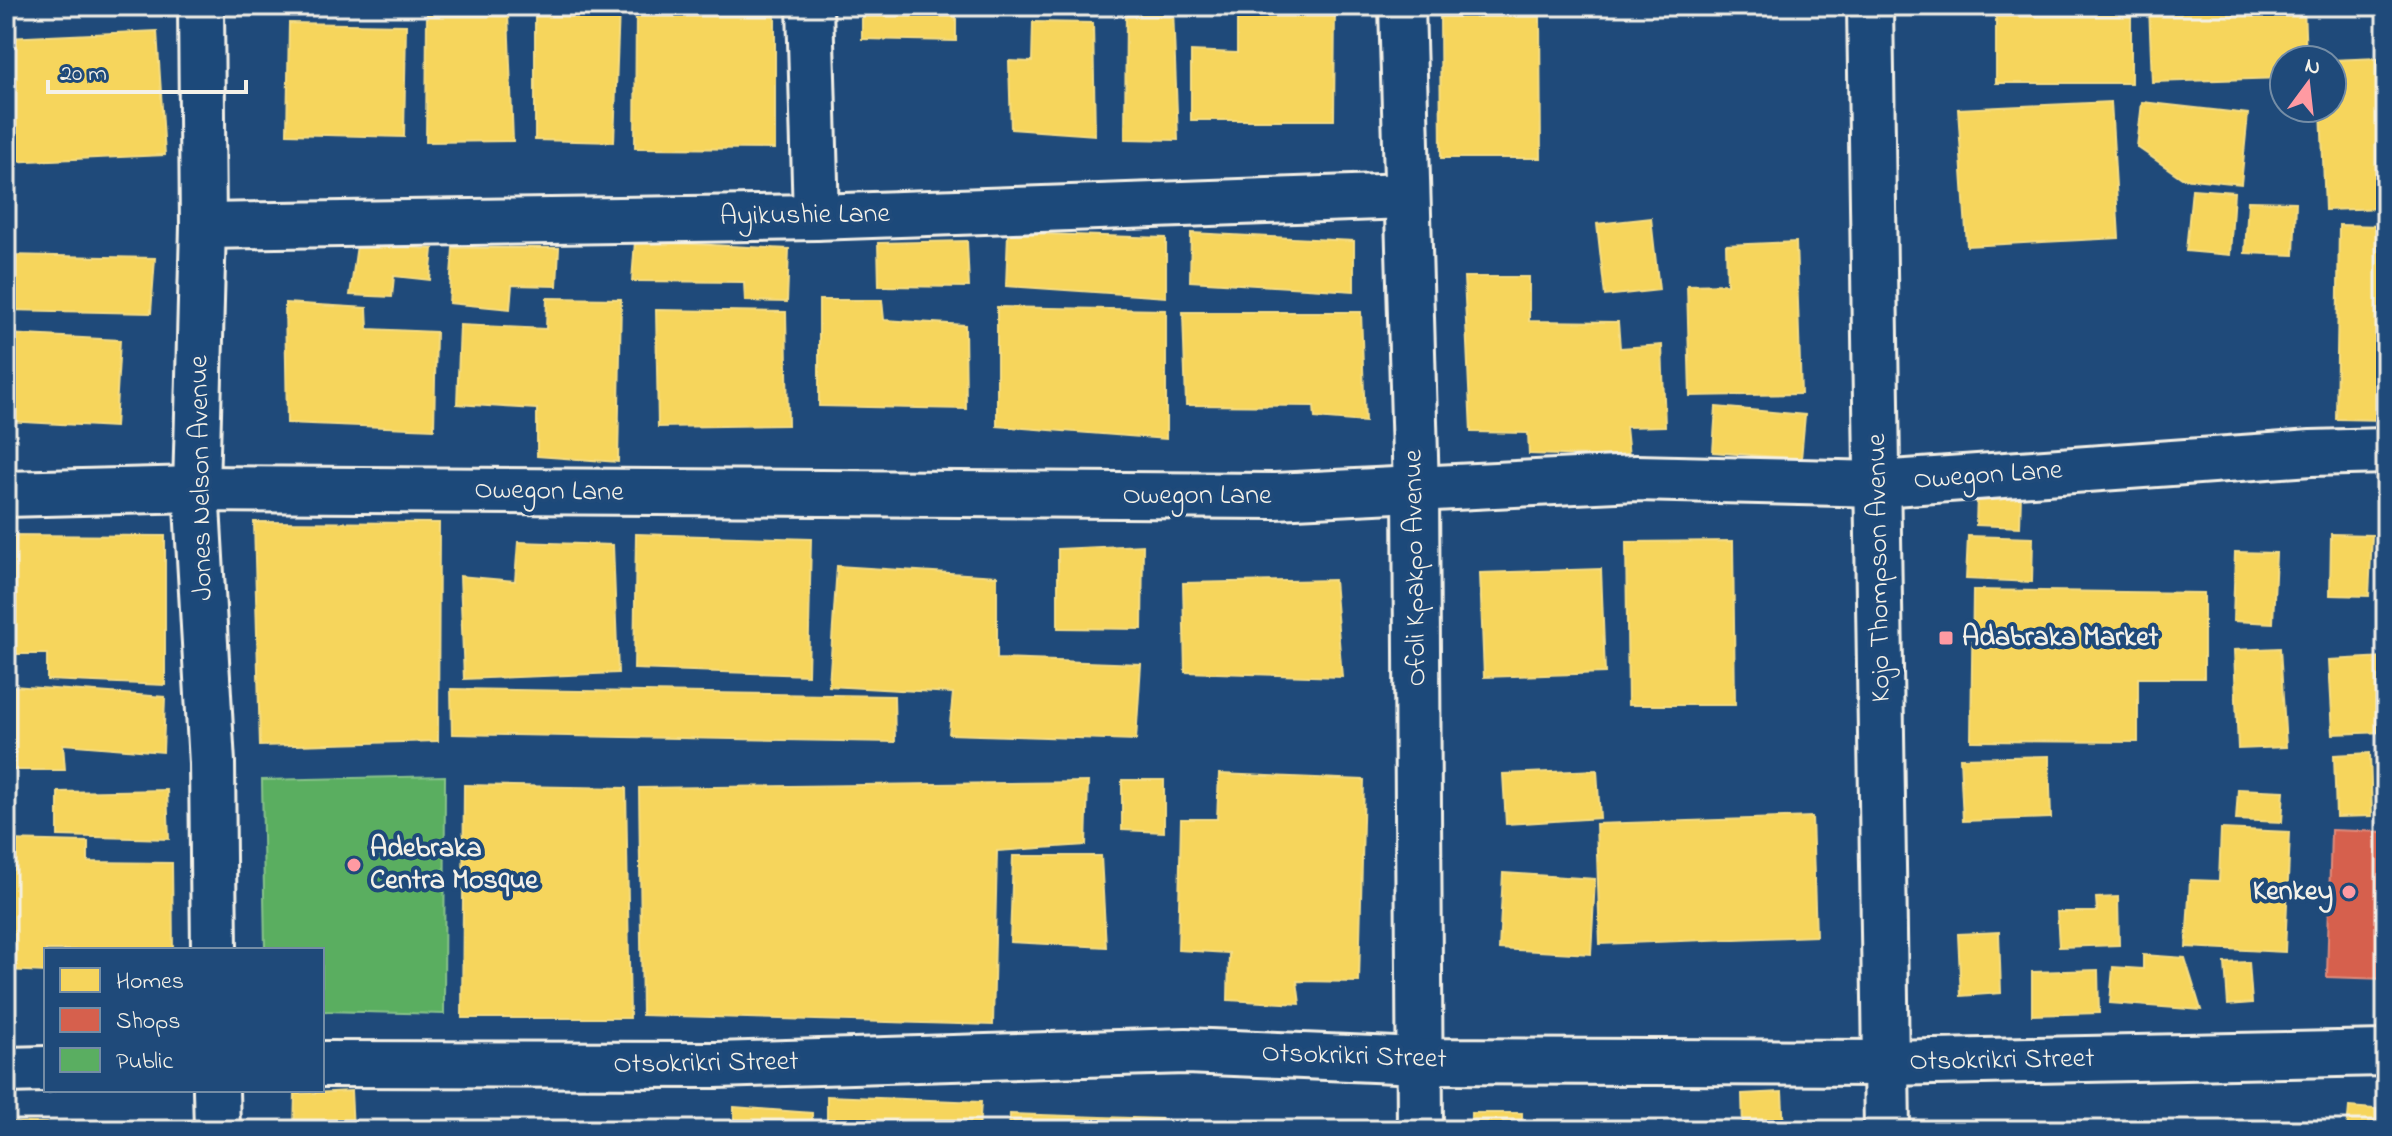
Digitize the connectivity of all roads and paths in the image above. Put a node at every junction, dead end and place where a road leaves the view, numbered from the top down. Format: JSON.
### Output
{"nodes":[{"id":1,"x":201,"y":6,"type":"edge"},
{"id":2,"x":810,"y":6,"type":"edge"},
{"id":3,"x":1402,"y":6,"type":"edge"},
{"id":4,"x":1870,"y":6,"type":"edge"},
{"id":5,"x":1407,"y":196,"type":"junction"},
{"id":6,"x":816,"y":217,"type":"junction"},
{"id":7,"x":203,"y":226,"type":"junction"},
{"id":8,"x":2386,"y":451,"type":"edge"},
{"id":9,"x":1879,"y":484,"type":"junction"},
{"id":10,"x":196,"y":489,"type":"junction"},
{"id":11,"x":1416,"y":490,"type":"junction"},
{"id":12,"x":6,"y":494,"type":"edge"},
{"id":13,"x":214,"y":948,"type":"edge"},
{"id":14,"x":2386,"y":1053,"type":"edge"},
{"id":15,"x":1420,"y":1061,"type":"junction"},
{"id":16,"x":1886,"y":1063,"type":"junction"},
{"id":17,"x":324,"y":1064,"type":"edge"},
{"id":18,"x":44,"y":1069,"type":"edge"},
{"id":19,"x":6,"y":1070,"type":"edge"},
{"id":20,"x":216,"y":1092,"type":"edge"},
{"id":21,"x":217,"y":1130,"type":"edge"},
{"id":22,"x":1420,"y":1130,"type":"edge"},
{"id":23,"x":1887,"y":1130,"type":"edge"}],
"edges":[{"from":1,"to":7,"type":"street","name":"Jones Nelson Avenue"},
{"from":2,"to":6,"type":"street"},
{"from":3,"to":5,"type":"street","name":"Ofoli Kpakpo Avenue"},
{"from":4,"to":9,"type":"street","name":"Kojo Thompson Avenue"},
{"from":5,"to":6,"type":"street","name":"Ayikushie Lane"},
{"from":5,"to":11,"type":"street","name":"Ofoli Kpakpo Avenue"},
{"from":6,"to":7,"type":"street","name":"Ayikushie Lane"},
{"from":7,"to":10,"type":"street","name":"Jones Nelson Avenue"},
{"from":8,"to":9,"type":"street","name":"Owegon Lane"},
{"from":9,"to":11,"type":"street","name":"Owegon Lane"},
{"from":9,"to":16,"type":"street","name":"Kojo Thompson Avenue"},
{"from":10,"to":11,"type":"street","name":"Owegon Lane"},
{"from":10,"to":12,"type":"street","name":"Owegon Lane"},
{"from":10,"to":13,"type":"street","name":"Jones Nelson Avenue"},
{"from":11,"to":15,"type":"street","name":"Ofoli Kpakpo Avenue"},
{"from":14,"to":16,"type":"street","name":"Otsokrikri Street"},
{"from":15,"to":16,"type":"street","name":"Otsokrikri Street"},
{"from":15,"to":17,"type":"street","name":"Otsokrikri Street"},
{"from":15,"to":22,"type":"street","name":"Ofoli Kpakpo Avenue"},
{"from":16,"to":23,"type":"street","name":"Kojo Thompson Avenue"},
{"from":18,"to":19,"type":"street"},
{"from":20,"to":21,"type":"street"}]}
